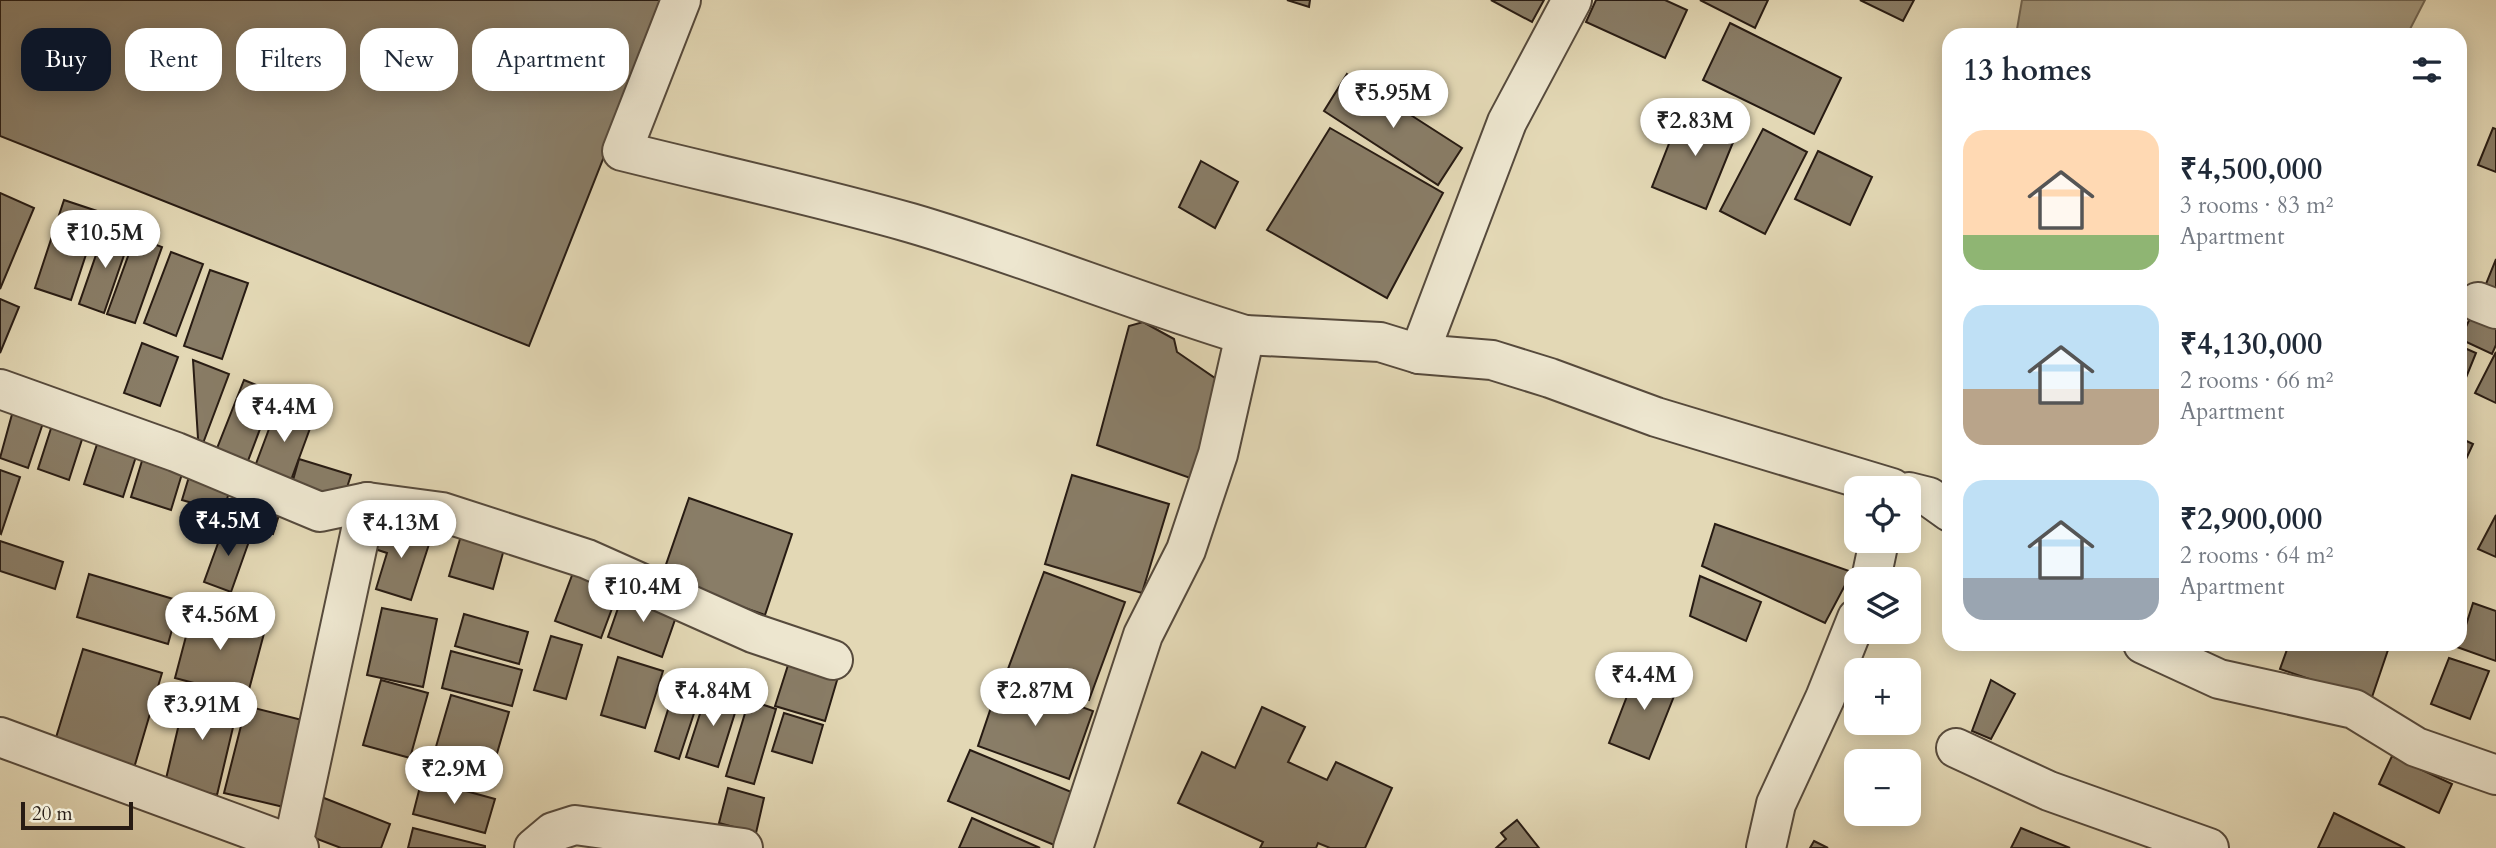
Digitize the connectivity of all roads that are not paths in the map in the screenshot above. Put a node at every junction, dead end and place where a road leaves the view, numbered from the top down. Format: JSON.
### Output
{"nodes":[{"id":1,"x":681,"y":0,"type":"edge"},
{"id":2,"x":1572,"y":0,"type":"edge"},
{"id":3,"x":1245,"y":335,"type":"junction"},
{"id":4,"x":1419,"y":354,"type":"junction"},
{"id":5,"x":0,"y":389,"type":"edge"},
{"id":6,"x":1851,"y":476,"type":"edge"},
{"id":7,"x":1921,"y":495,"type":"edge"},
{"id":8,"x":368,"y":502,"type":"junction"},
{"id":9,"x":1942,"y":506,"type":"edge"},
{"id":10,"x":1847,"y":644,"type":"edge"},
{"id":11,"x":2158,"y":651,"type":"edge"},
{"id":12,"x":833,"y":660,"type":"dead end"},
{"id":13,"x":0,"y":737,"type":"edge"},
{"id":14,"x":1956,"y":748,"type":"dead end"},
{"id":15,"x":2496,"y":775,"type":"edge"},
{"id":16,"x":296,"y":847,"type":"edge"},
{"id":17,"x":534,"y":848,"type":"edge"},
{"id":18,"x":743,"y":848,"type":"edge"},
{"id":19,"x":1073,"y":848,"type":"edge"},
{"id":20,"x":1766,"y":848,"type":"edge"},
{"id":21,"x":2208,"y":848,"type":"edge"}],
"edges":[{"from":1,"to":3,"type":"street"},
{"from":2,"to":4,"type":"street"},
{"from":3,"to":4,"type":"street"},
{"from":3,"to":19,"type":"street"},
{"from":4,"to":6,"type":"street"},
{"from":5,"to":8,"type":"street"},
{"from":7,"to":9,"type":"street"},
{"from":8,"to":12,"type":"street"},
{"from":8,"to":16,"type":"street"},
{"from":10,"to":20,"type":"street"},
{"from":11,"to":15,"type":"street"},
{"from":13,"to":16,"type":"street"},
{"from":14,"to":21,"type":"street"},
{"from":17,"to":18,"type":"street"}]}
